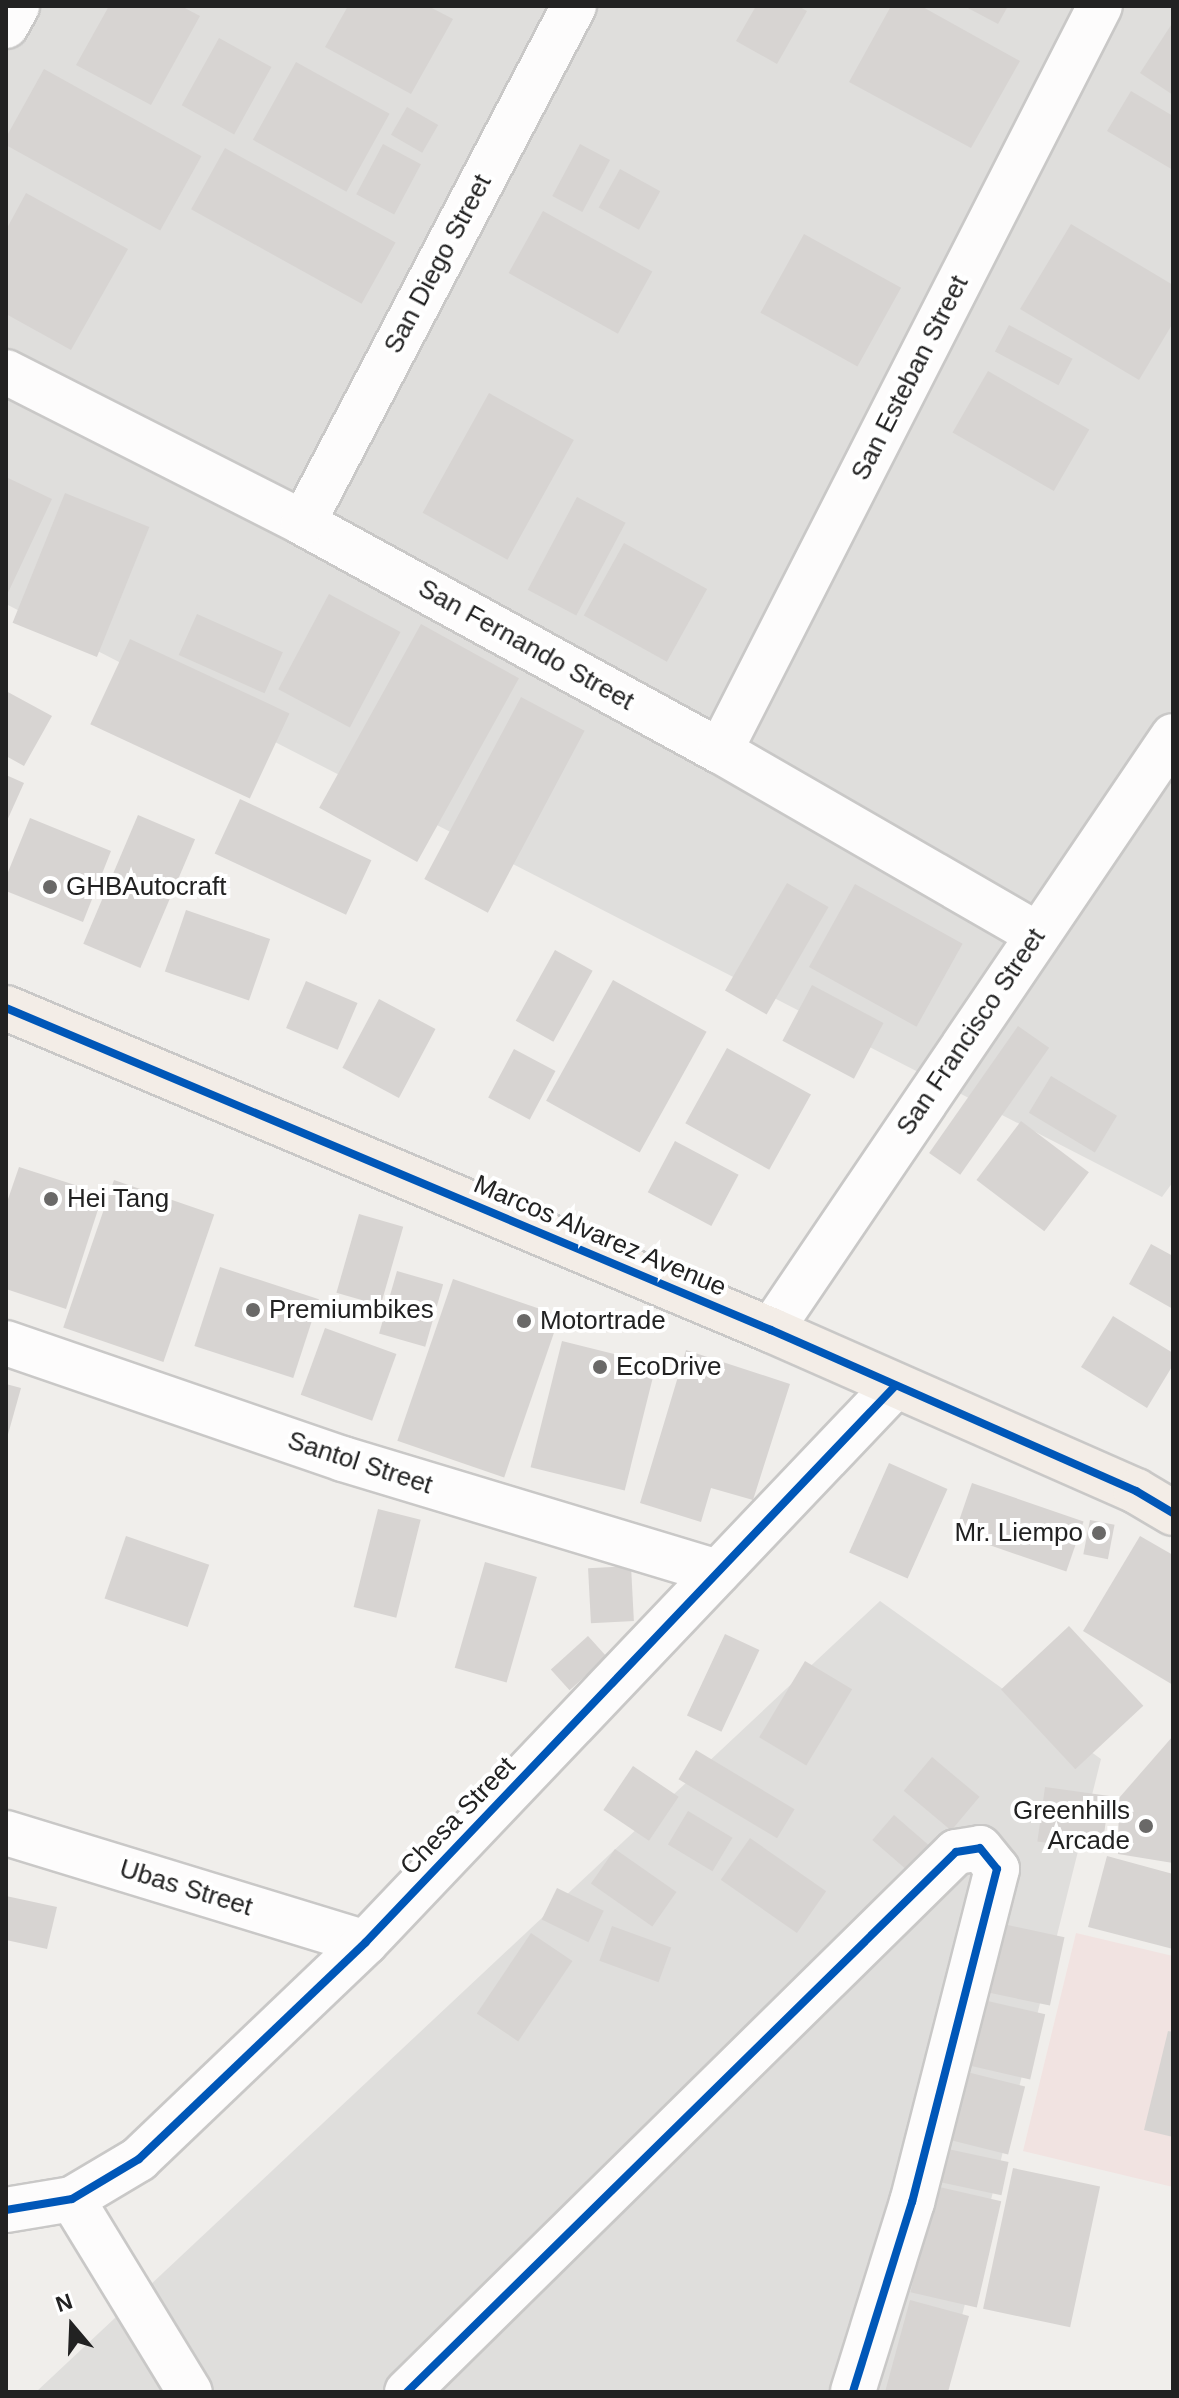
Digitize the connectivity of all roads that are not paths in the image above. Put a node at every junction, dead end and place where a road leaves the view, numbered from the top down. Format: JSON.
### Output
{"nodes":[{"id":1,"x":17,"y":6,"type":"edge"},
{"id":2,"x":574,"y":6,"type":"edge"},
{"id":3,"x":1100,"y":6,"type":"edge"},
{"id":4,"x":6,"y":26,"type":"edge"},
{"id":5,"x":6,"y":372,"type":"edge"},
{"id":6,"x":303,"y":523,"type":"junction"},
{"id":7,"x":1173,"y":736,"type":"edge"},
{"id":8,"x":720,"y":751,"type":"junction"},
{"id":9,"x":1037,"y":934,"type":"junction"},
{"id":10,"x":6,"y":1008,"type":"edge"},
{"id":11,"x":771,"y":1330,"type":"junction"},
{"id":12,"x":6,"y":1343,"type":"edge"},
{"id":13,"x":895,"y":1386,"type":"junction"},
{"id":14,"x":1173,"y":1513,"type":"edge"},
{"id":15,"x":717,"y":1572,"type":"junction"},
{"id":16,"x":6,"y":1833,"type":"edge"},
{"id":17,"x":365,"y":1943,"type":"junction"},
{"id":18,"x":72,"y":2199,"type":"junction"},
{"id":19,"x":6,"y":2210,"type":"edge"},
{"id":20,"x":190,"y":2392,"type":"edge"},
{"id":21,"x":407,"y":2392,"type":"edge"},
{"id":22,"x":853,"y":2392,"type":"edge"}],
"edges":[{"from":1,"to":4,"type":"street"},
{"from":2,"to":6,"type":"street","name":"San Diego Street"},
{"from":3,"to":8,"type":"street","name":"San Esteban Street"},
{"from":5,"to":6,"type":"street","name":"San Fernando Street"},
{"from":6,"to":8,"type":"street","name":"San Fernando Street"},
{"from":7,"to":9,"type":"street","name":"San Francisco Street"},
{"from":8,"to":9,"type":"street","name":"San Fernando Street"},
{"from":9,"to":11,"type":"street","name":"San Francisco Street"},
{"from":10,"to":11,"type":"main road","name":"Marcos Alvarez Avenue"},
{"from":11,"to":13,"type":"main road","name":"Marcos Alvarez Avenue"},
{"from":12,"to":15,"type":"street","name":"Santol Street"},
{"from":13,"to":14,"type":"main road","name":"Marcos Alvarez Avenue"},
{"from":13,"to":15,"type":"street","name":"Chesa Street"},
{"from":15,"to":17,"type":"street","name":"Chesa Street"},
{"from":16,"to":17,"type":"street","name":"Ubas Street"},
{"from":17,"to":18,"type":"street","name":"Chesa Street"},
{"from":18,"to":19,"type":"street","name":"Chesa Street"},
{"from":18,"to":20,"type":"street"},
{"from":21,"to":22,"type":"street"}]}
